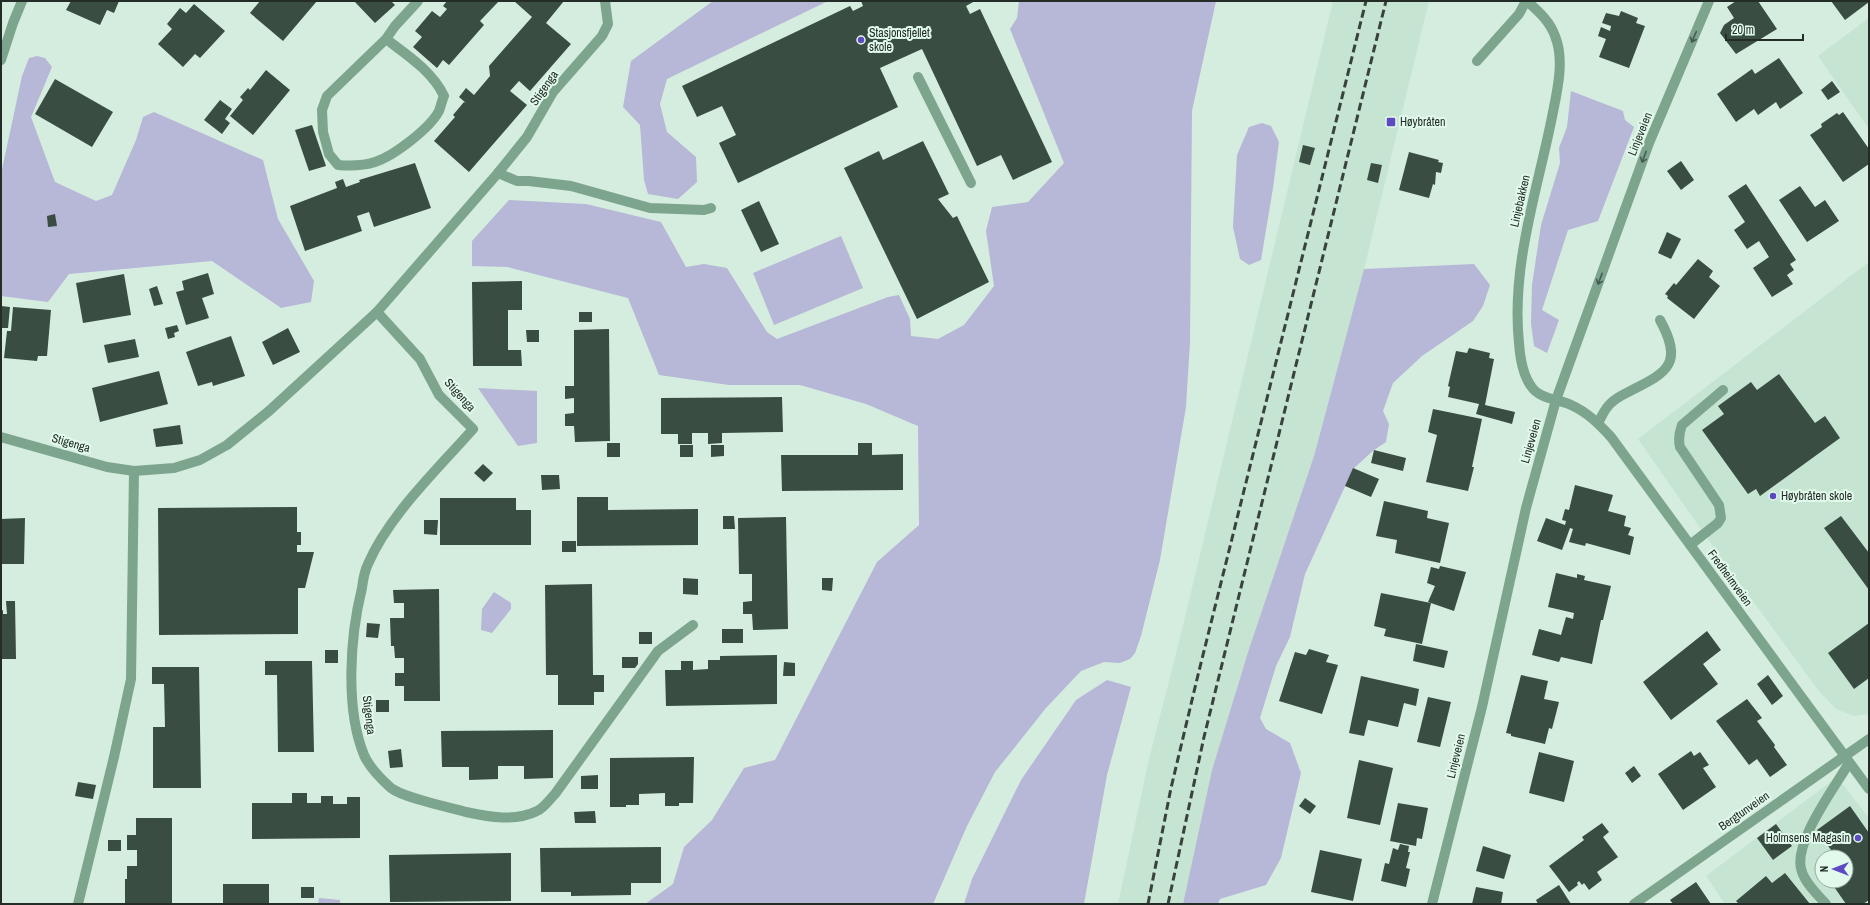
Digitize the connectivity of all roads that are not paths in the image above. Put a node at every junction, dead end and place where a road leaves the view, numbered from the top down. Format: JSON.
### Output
{"nodes":[{"id":1,"x":22,"y":1,"type":"edge"},
{"id":2,"x":418,"y":1,"type":"edge"},
{"id":3,"x":605,"y":1,"type":"edge"},
{"id":4,"x":1526,"y":1,"type":"edge"},
{"id":5,"x":1710,"y":1,"type":"edge"},
{"id":6,"x":386,"y":40,"type":"junction"},
{"id":7,"x":1,"y":60,"type":"edge"},
{"id":8,"x":1477,"y":60,"type":"dead end"},
{"id":9,"x":918,"y":77,"type":"dead end"},
{"id":10,"x":498,"y":173,"type":"junction"},
{"id":11,"x":971,"y":183,"type":"dead end"},
{"id":12,"x":711,"y":208,"type":"dead end"},
{"id":13,"x":377,"y":312,"type":"junction"},
{"id":14,"x":1660,"y":320,"type":"dead end"},
{"id":15,"x":1723,"y":390,"type":"dead end"},
{"id":16,"x":1556,"y":400,"type":"junction"},
{"id":17,"x":1598,"y":423,"type":"junction"},
{"id":18,"x":1,"y":437,"type":"edge"},
{"id":19,"x":134,"y":471,"type":"junction"},
{"id":20,"x":1690,"y":545,"type":"junction"},
{"id":21,"x":694,"y":625,"type":"dead end"},
{"id":22,"x":1869,"y":739,"type":"edge"},
{"id":23,"x":1847,"y":760,"type":"junction"},
{"id":24,"x":1869,"y":789,"type":"edge"},
{"id":25,"x":78,"y":904,"type":"edge"},
{"id":26,"x":1432,"y":904,"type":"edge"},
{"id":27,"x":1634,"y":904,"type":"edge"},
{"id":28,"x":1826,"y":904,"type":"edge"}],
"edges":[{"from":1,"to":7,"type":"street"},
{"from":2,"to":6,"type":"street"},
{"from":3,"to":10,"type":"street","name":"Stigenga"},
{"from":4,"to":8,"type":"street"},
{"from":4,"to":16,"type":"street","name":"Linjebakken"},
{"from":5,"to":16,"type":"street","name":"Linjeveien","one_way":true},
{"from":6,"to":6,"type":"street"},
{"from":9,"to":11,"type":"street"},
{"from":10,"to":12,"type":"street"},
{"from":10,"to":13,"type":"street","name":"Stigenga"},
{"from":13,"to":19,"type":"street","name":"Stigenga"},
{"from":13,"to":21,"type":"street","name":"Stigenga"},
{"from":14,"to":17,"type":"street"},
{"from":15,"to":20,"type":"street"},
{"from":16,"to":17,"type":"street","name":"Fredheimveien"},
{"from":16,"to":26,"type":"street","name":"Linjeveien"},
{"from":17,"to":20,"type":"street","name":"Fredheimveien"},
{"from":18,"to":19,"type":"street","name":"Stigenga"},
{"from":19,"to":25,"type":"street"},
{"from":20,"to":23,"type":"street","name":"Fredheimveien"},
{"from":22,"to":23,"type":"street","name":"Bergtunveien"},
{"from":23,"to":24,"type":"street","name":"Fredheimveien"},
{"from":23,"to":27,"type":"street","name":"Bergtunveien"},
{"from":23,"to":28,"type":"street"}]}
